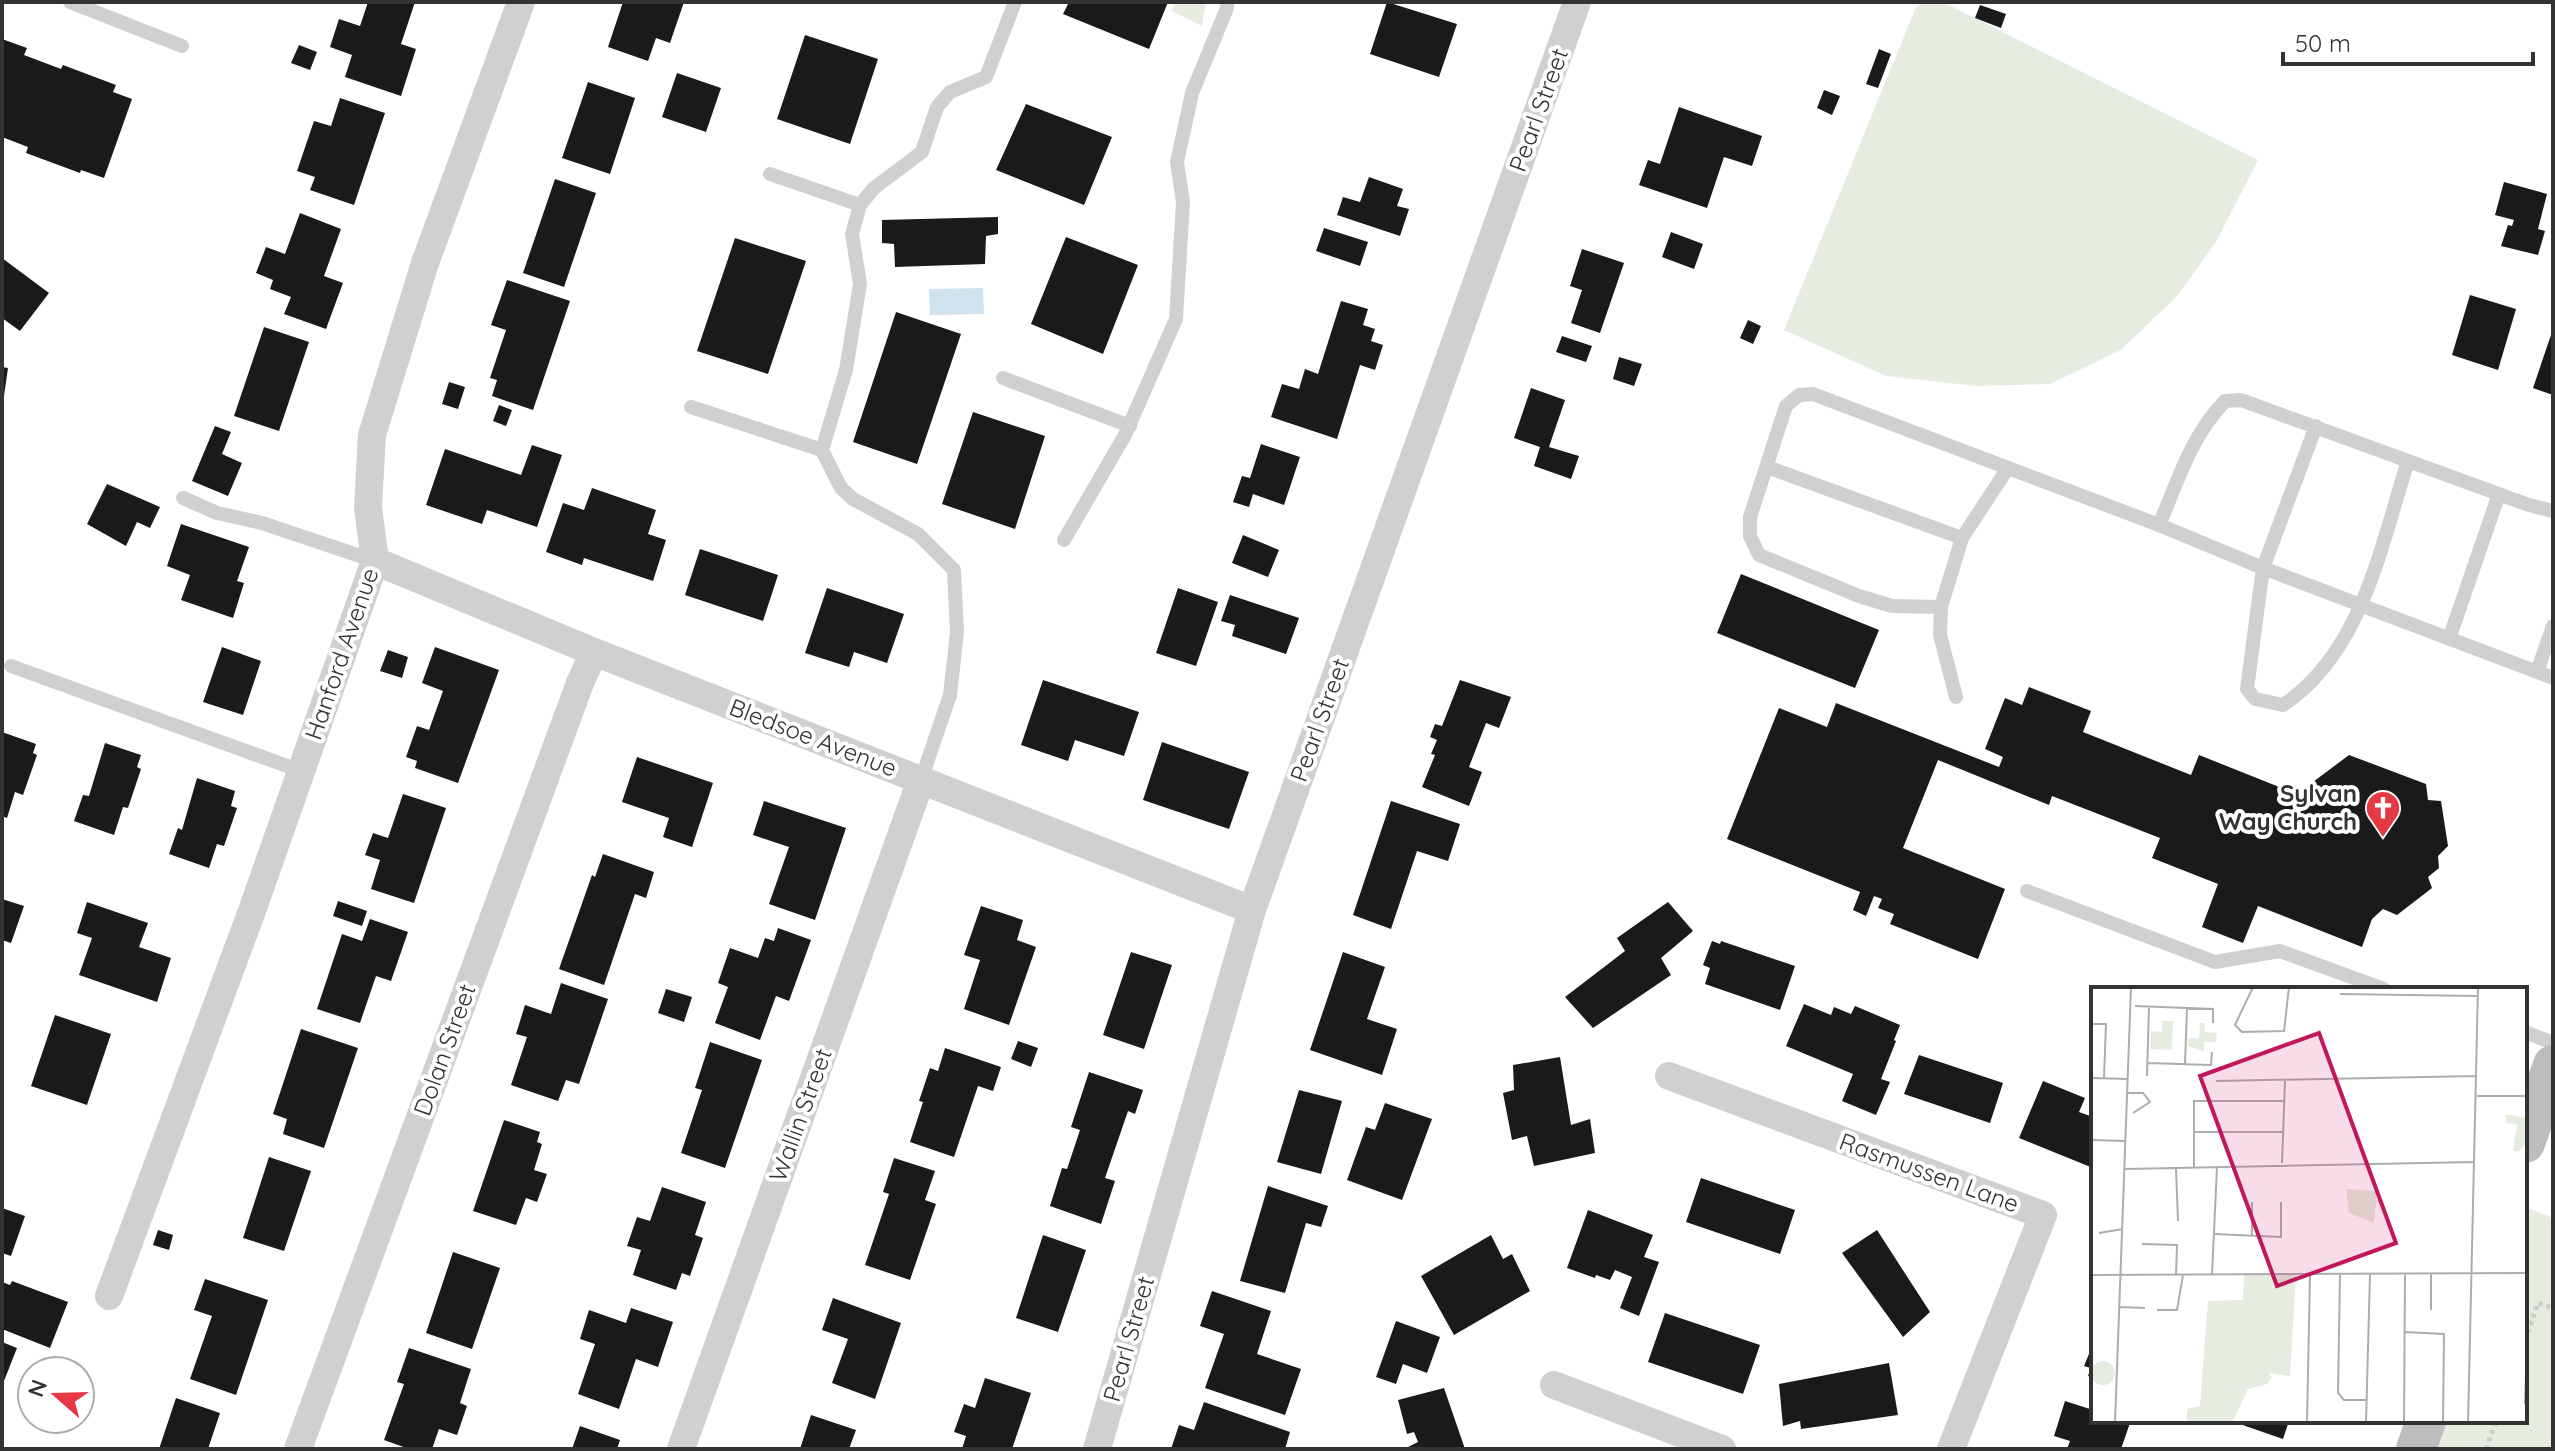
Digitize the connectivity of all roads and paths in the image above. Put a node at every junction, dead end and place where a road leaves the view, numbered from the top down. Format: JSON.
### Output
{"nodes":[{"id":1,"x":70,"y":2,"type":"edge"},
{"id":2,"x":521,"y":2,"type":"edge"},
{"id":3,"x":1015,"y":2,"type":"edge"},
{"id":4,"x":1227,"y":2,"type":"edge"},
{"id":5,"x":1577,"y":2,"type":"edge"},
{"id":6,"x":182,"y":46,"type":"dead end"},
{"id":7,"x":770,"y":174,"type":"dead end"},
{"id":8,"x":860,"y":205,"type":"junction"},
{"id":9,"x":1003,"y":378,"type":"dead end"},
{"id":10,"x":691,"y":407,"type":"dead end"},
{"id":11,"x":1130,"y":426,"type":"junction"},
{"id":12,"x":2316,"y":426,"type":"junction"},
{"id":13,"x":822,"y":450,"type":"junction"},
{"id":14,"x":2408,"y":461,"type":"junction"},
{"id":15,"x":1767,"y":467,"type":"junction"},
{"id":16,"x":2008,"y":468,"type":"junction"},
{"id":17,"x":2499,"y":494,"type":"junction"},
{"id":18,"x":183,"y":498,"type":"dead end"},
{"id":19,"x":2553,"y":511,"type":"edge"},
{"id":20,"x":2159,"y":525,"type":"junction"},
{"id":21,"x":1962,"y":538,"type":"junction"},
{"id":22,"x":1064,"y":540,"type":"dead end"},
{"id":23,"x":375,"y":561,"type":"junction"},
{"id":24,"x":2263,"y":568,"type":"junction"},
{"id":25,"x":2361,"y":606,"type":"junction"},
{"id":26,"x":1941,"y":607,"type":"junction"},
{"id":27,"x":2553,"y":626,"type":"edge"},
{"id":28,"x":2449,"y":639,"type":"junction"},
{"id":29,"x":594,"y":652,"type":"junction"},
{"id":30,"x":11,"y":666,"type":"dead end"},
{"id":31,"x":2537,"y":672,"type":"junction"},
{"id":32,"x":2553,"y":678,"type":"edge"},
{"id":33,"x":1956,"y":697,"type":"dead end"},
{"id":34,"x":301,"y":771,"type":"junction"},
{"id":35,"x":921,"y":780,"type":"junction"},
{"id":36,"x":2027,"y":891,"type":"dead end"},
{"id":37,"x":1252,"y":910,"type":"junction"},
{"id":38,"x":2379,"y":987,"type":"edge"},
{"id":39,"x":2527,"y":1033,"type":"edge"},
{"id":40,"x":2553,"y":1043,"type":"edge"},
{"id":41,"x":2553,"y":1065,"type":"edge"},
{"id":42,"x":1669,"y":1076,"type":"dead end"},
{"id":43,"x":2527,"y":1137,"type":"edge"},
{"id":44,"x":109,"y":1296,"type":"dead end"},
{"id":45,"x":2553,"y":1308,"type":"edge"},
{"id":46,"x":2527,"y":1334,"type":"edge"},
{"id":47,"x":1554,"y":1385,"type":"dead end"},
{"id":48,"x":2425,"y":1423,"type":"edge"},
{"id":49,"x":2495,"y":1423,"type":"edge"},
{"id":50,"x":298,"y":1449,"type":"edge"},
{"id":51,"x":681,"y":1449,"type":"edge"},
{"id":52,"x":1097,"y":1449,"type":"edge"},
{"id":53,"x":1722,"y":1449,"type":"edge"},
{"id":54,"x":1951,"y":1449,"type":"edge"},
{"id":55,"x":2416,"y":1449,"type":"edge"},
{"id":56,"x":2486,"y":1449,"type":"edge"}],
"edges":[{"from":1,"to":6,"type":"lane"},
{"from":2,"to":23,"type":"street","name":"Hanford Avenue"},
{"from":3,"to":8,"type":"lane"},
{"from":4,"to":11,"type":"lane"},
{"from":5,"to":37,"type":"street","name":"Pearl Street"},
{"from":7,"to":8,"type":"lane"},
{"from":8,"to":13,"type":"lane"},
{"from":9,"to":11,"type":"lane"},
{"from":10,"to":13,"type":"lane"},
{"from":11,"to":22,"type":"lane"},
{"from":12,"to":14,"type":"lane"},
{"from":12,"to":20,"type":"lane"},
{"from":12,"to":24,"type":"lane"},
{"from":13,"to":35,"type":"lane"},
{"from":14,"to":17,"type":"lane"},
{"from":14,"to":25,"type":"lane"},
{"from":15,"to":16,"type":"lane"},
{"from":15,"to":21,"type":"lane"},
{"from":15,"to":26,"type":"lane"},
{"from":16,"to":20,"type":"lane"},
{"from":16,"to":21,"type":"lane"},
{"from":17,"to":19,"type":"lane"},
{"from":17,"to":28,"type":"lane"},
{"from":18,"to":23,"type":"lane"},
{"from":20,"to":24,"type":"lane"},
{"from":21,"to":26,"type":"lane"},
{"from":23,"to":29,"type":"street","name":"Bledsoe Avenue"},
{"from":23,"to":34,"type":"street","name":"Hanford Avenue"},
{"from":24,"to":25,"type":"lane"},
{"from":24,"to":25,"type":"lane"},
{"from":25,"to":28,"type":"lane"},
{"from":26,"to":33,"type":"lane"},
{"from":27,"to":31,"type":"lane"},
{"from":28,"to":31,"type":"lane"},
{"from":29,"to":35,"type":"street","name":"Bledsoe Avenue"},
{"from":29,"to":50,"type":"street","name":"Dolan Street"},
{"from":30,"to":34,"type":"lane"},
{"from":31,"to":32,"type":"lane"},
{"from":34,"to":44,"type":"street","name":"Hanford Avenue"},
{"from":35,"to":37,"type":"street","name":"Bledsoe Avenue"},
{"from":35,"to":51,"type":"street","name":"Wallin Street"},
{"from":36,"to":38,"type":"lane"},
{"from":37,"to":52,"type":"street","name":"Pearl Street"},
{"from":39,"to":40,"type":"lane"},
{"from":41,"to":43,"type":"main road"},
{"from":42,"to":54,"type":"street","name":"Rasmussen Lane"},
{"from":45,"to":46,"type":"path"},
{"from":47,"to":53,"type":"street"},
{"from":48,"to":55,"type":"main road"},
{"from":49,"to":56,"type":"path"}]}
